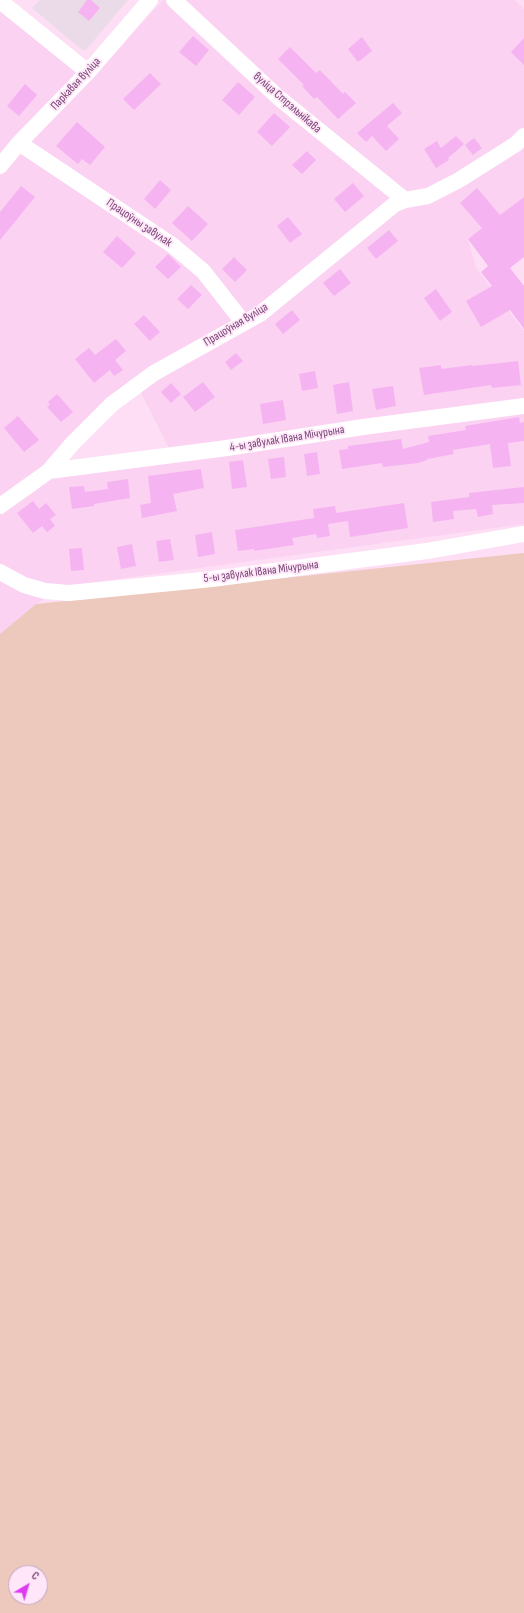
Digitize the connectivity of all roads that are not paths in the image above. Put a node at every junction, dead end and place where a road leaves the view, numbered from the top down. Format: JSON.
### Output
{"nodes":[{"id":1,"x":150,"y":0,"type":"edge"},
{"id":2,"x":174,"y":0,"type":"edge"},
{"id":3,"x":0,"y":1,"type":"edge"},
{"id":4,"x":88,"y":72,"type":"junction"},
{"id":5,"x":524,"y":136,"type":"edge"},
{"id":6,"x":19,"y":143,"type":"junction"},
{"id":7,"x":0,"y":166,"type":"edge"},
{"id":8,"x":405,"y":200,"type":"junction"},
{"id":9,"x":243,"y":322,"type":"junction"},
{"id":10,"x":524,"y":406,"type":"edge"},
{"id":11,"x":72,"y":444,"type":"junction"},
{"id":12,"x":82,"y":467,"type":"junction"},
{"id":13,"x":49,"y":471,"type":"junction"},
{"id":14,"x":0,"y":506,"type":"edge"},
{"id":15,"x":524,"y":534,"type":"edge"},
{"id":16,"x":0,"y":572,"type":"edge"}],
"edges":[{"from":1,"to":4,"type":"street","name":"Паркавая вуліца"},
{"from":2,"to":8,"type":"street","name":"вуліца Стрэльнікава"},
{"from":3,"to":4,"type":"street"},
{"from":4,"to":6,"type":"street","name":"Паркавая вуліца"},
{"from":5,"to":8,"type":"street","name":"Працоўная вуліца"},
{"from":6,"to":7,"type":"street","name":"Паркавая вуліца"},
{"from":6,"to":9,"type":"street","name":"Працоўны завулак"},
{"from":8,"to":9,"type":"street","name":"Працоўная вуліца"},
{"from":9,"to":11,"type":"street","name":"Працоўная вуліца"},
{"from":10,"to":12,"type":"street","name":"4-ы завулак Івана Мічурына"},
{"from":11,"to":12,"type":"street"},
{"from":11,"to":13,"type":"street","name":"Працоўная вуліца"},
{"from":12,"to":13,"type":"street","name":"4-ы завулак Івана Мічурына"},
{"from":13,"to":14,"type":"street","name":"Працоўная вуліца"},
{"from":15,"to":16,"type":"street","name":"5-ы завулак Івана Мічурына"}]}
